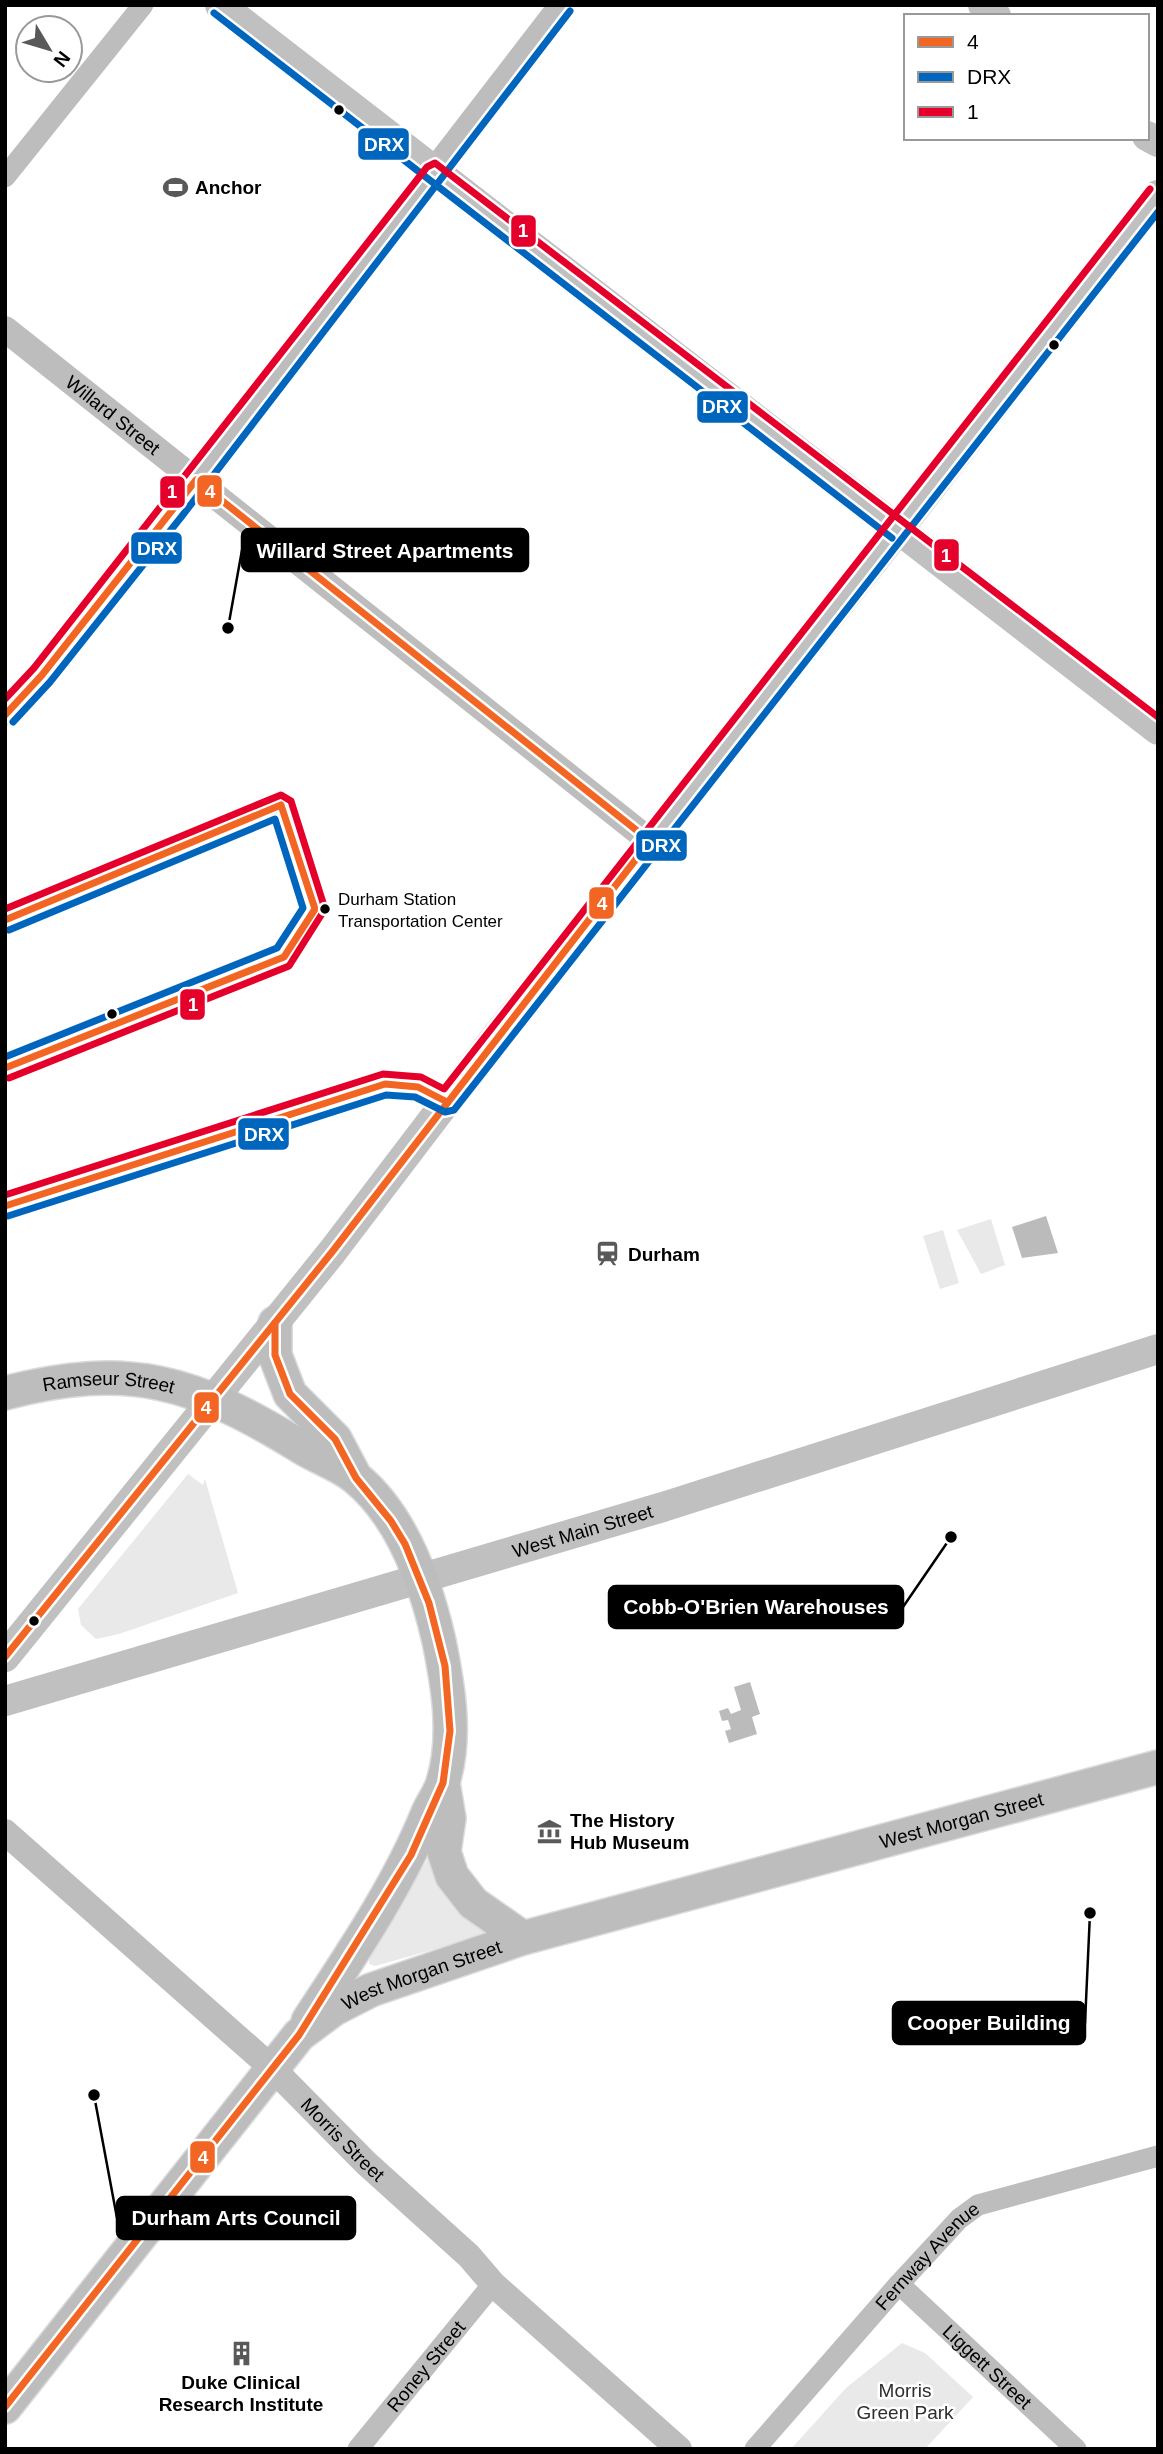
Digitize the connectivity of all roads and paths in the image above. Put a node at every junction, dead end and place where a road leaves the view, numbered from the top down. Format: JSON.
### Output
{"nodes":[{"id":1,"x":143,"y":5,"type":"edge"},
{"id":2,"x":219,"y":5,"type":"edge"},
{"id":3,"x":562,"y":5,"type":"edge"},
{"id":4,"x":435,"y":173,"type":"junction"},
{"id":5,"x":5,"y":177,"type":"edge"},
{"id":6,"x":1158,"y":195,"type":"edge"},
{"id":7,"x":5,"y":329,"type":"edge"},
{"id":8,"x":196,"y":480,"type":"junction"},
{"id":9,"x":898,"y":530,"type":"junction"},
{"id":10,"x":5,"y":715,"type":"edge"},
{"id":11,"x":1155,"y":721,"type":"edge"},
{"id":12,"x":650,"y":841,"type":"junction"},
{"id":13,"x":447,"y":1102,"type":"junction"},
{"id":14,"x":5,"y":1206,"type":"edge"},
{"id":15,"x":275,"y":1323,"type":"junction"},
{"id":16,"x":1158,"y":1349,"type":"edge"},
{"id":17,"x":5,"y":1394,"type":"edge"},
{"id":18,"x":210,"y":1400,"type":"junction"},
{"id":19,"x":356,"y":1478,"type":"junction"},
{"id":20,"x":420,"y":1578,"type":"junction"},
{"id":21,"x":5,"y":1657,"type":"edge"},
{"id":22,"x":5,"y":1701,"type":"edge"},
{"id":23,"x":1158,"y":1767,"type":"edge"},
{"id":24,"x":443,"y":1783,"type":"junction"},
{"id":25,"x":5,"y":1832,"type":"edge"},
{"id":26,"x":523,"y":1938,"type":"junction"},
{"id":27,"x":299,"y":2035,"type":"junction"},
{"id":28,"x":273,"y":2069,"type":"junction"},
{"id":29,"x":1158,"y":2156,"type":"edge"},
{"id":30,"x":493,"y":2284,"type":"junction"},
{"id":31,"x":899,"y":2284,"type":"junction"},
{"id":32,"x":5,"y":2407,"type":"edge"},
{"id":33,"x":358,"y":2449,"type":"edge"},
{"id":34,"x":679,"y":2449,"type":"edge"},
{"id":35,"x":755,"y":2449,"type":"edge"},
{"id":36,"x":1076,"y":2449,"type":"edge"}],
"edges":[{"from":1,"to":5,"type":"street"},
{"from":2,"to":4,"type":"main road"},
{"from":3,"to":4,"type":"street"},
{"from":4,"to":8,"type":"street"},
{"from":4,"to":9,"type":"main road"},
{"from":6,"to":9,"type":"main road"},
{"from":7,"to":8,"type":"street","name":"Willard Street"},
{"from":8,"to":10,"type":"street"},
{"from":8,"to":12,"type":"street","name":"Willard Street"},
{"from":9,"to":11,"type":"main road"},
{"from":9,"to":12,"type":"main road"},
{"from":12,"to":13,"type":"main road"},
{"from":13,"to":14,"type":"street"},
{"from":13,"to":15,"type":"main road"},
{"from":15,"to":18,"type":"main road"},
{"from":15,"to":19,"type":"main road"},
{"from":16,"to":20,"type":"main road","name":"West Main Street"},
{"from":17,"to":18,"type":"main road","name":"Ramseur Street"},
{"from":18,"to":19,"type":"main road","name":"Ramseur Street"},
{"from":18,"to":21,"type":"main road"},
{"from":19,"to":20,"type":"main road"},
{"from":20,"to":22,"type":"main road","name":"West Main Street"},
{"from":20,"to":24,"type":"main road"},
{"from":23,"to":26,"type":"main road","name":"West Morgan Street"},
{"from":24,"to":26,"type":"main road","name":"West Morgan Street"},
{"from":24,"to":27,"type":"main road"},
{"from":25,"to":28,"type":"street","name":"Morris Street"},
{"from":26,"to":27,"type":"main road","name":"West Morgan Street"},
{"from":27,"to":28,"type":"main road","name":"West Morgan Street"},
{"from":28,"to":30,"type":"street","name":"Morris Street"},
{"from":28,"to":32,"type":"main road","name":"West Morgan Street"},
{"from":29,"to":31,"type":"street","name":"Fernway Avenue"},
{"from":30,"to":33,"type":"street","name":"Roney Street"},
{"from":30,"to":34,"type":"street","name":"Morris Street"},
{"from":31,"to":35,"type":"street","name":"Fernway Avenue"},
{"from":31,"to":36,"type":"street","name":"Liggett Street"}]}
